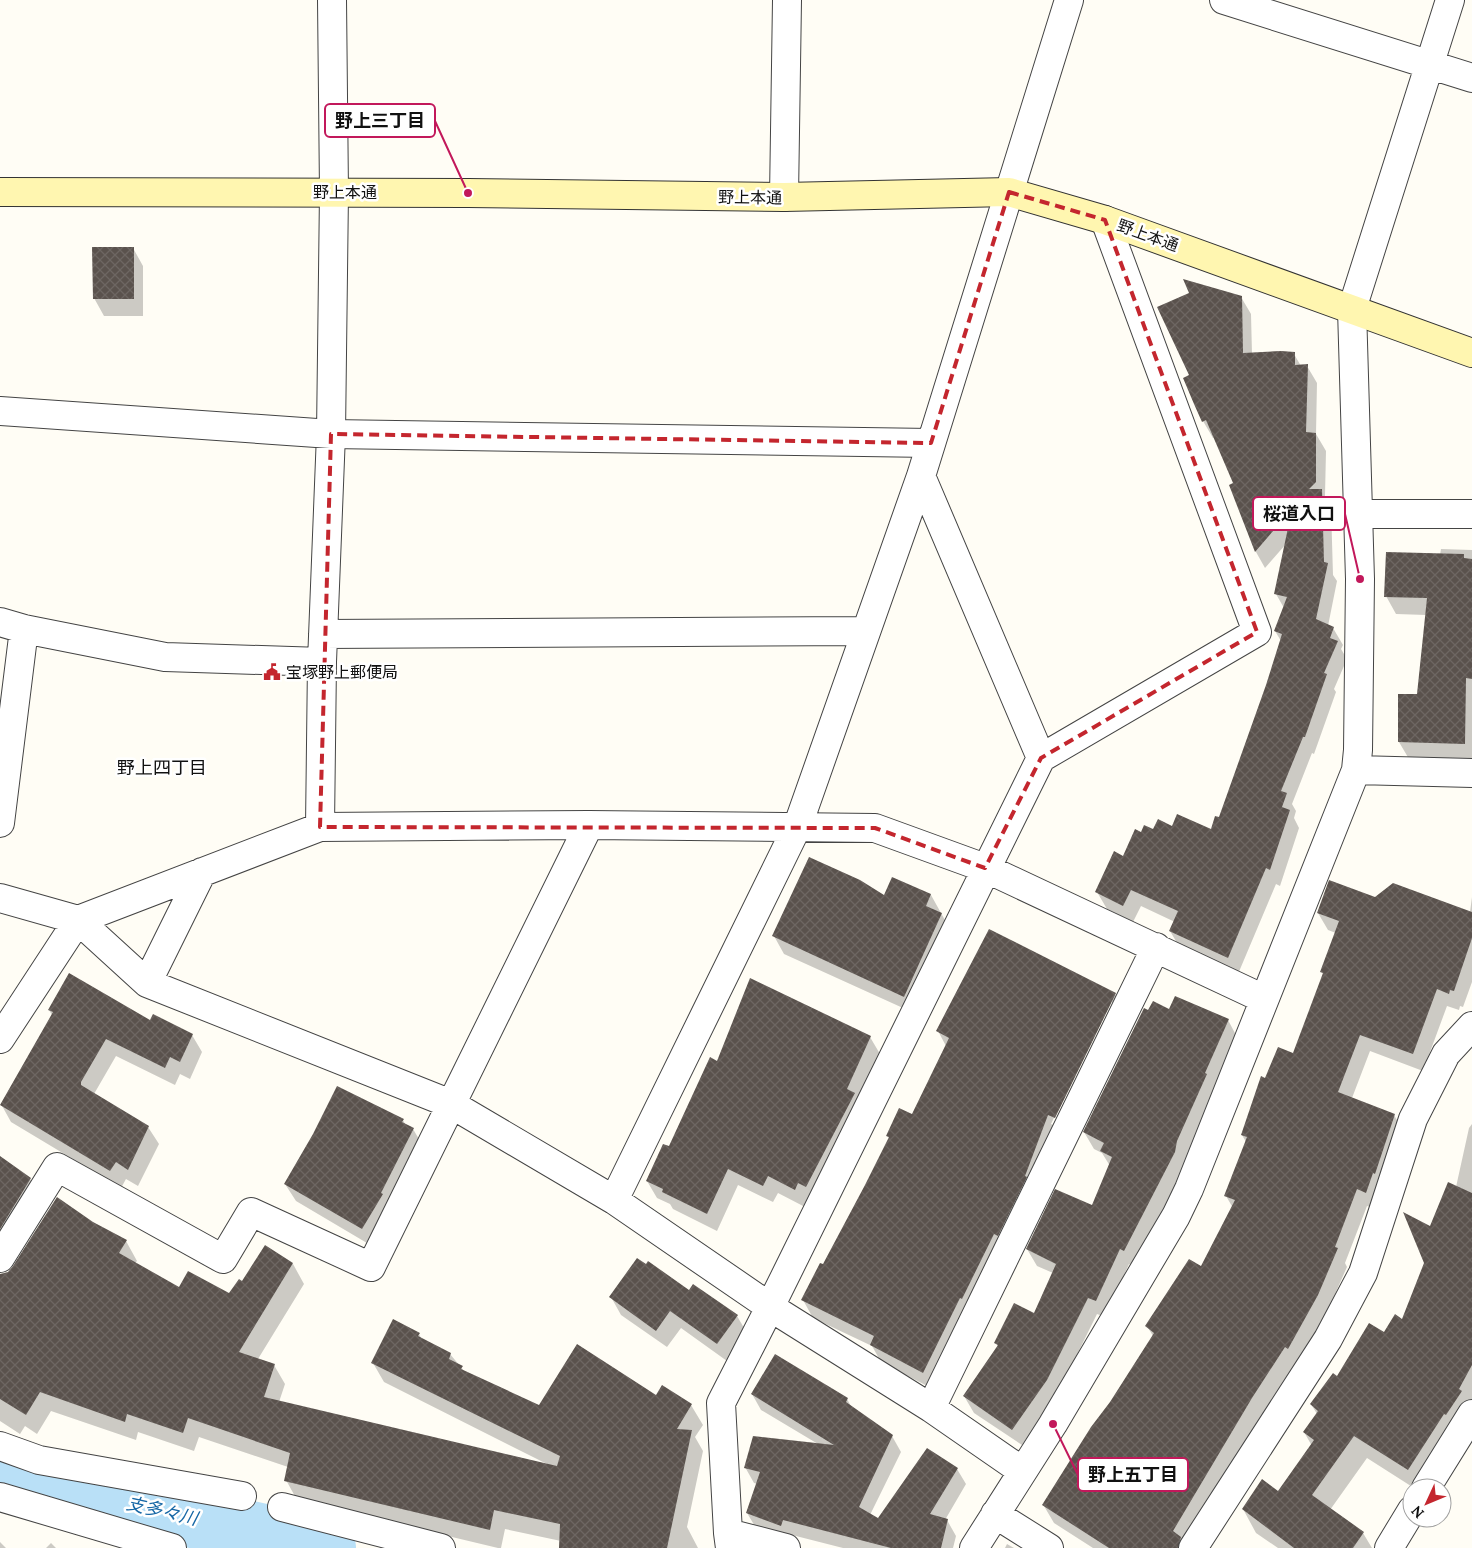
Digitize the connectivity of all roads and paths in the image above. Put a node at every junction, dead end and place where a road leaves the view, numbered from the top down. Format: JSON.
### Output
{"nodes":[{"id":1,"x":332,"y":0,"type":"edge"},
{"id":2,"x":787,"y":0,"type":"edge"},
{"id":3,"x":1069,"y":0,"type":"edge"},
{"id":4,"x":1224,"y":0,"type":"edge"},
{"id":5,"x":1450,"y":0,"type":"edge"},
{"id":6,"x":1430,"y":63,"type":"junction"},
{"id":7,"x":1472,"y":78,"type":"edge"},
{"id":8,"x":0,"y":192,"type":"edge"},
{"id":9,"x":334,"y":192,"type":"junction"},
{"id":10,"x":1009,"y":192,"type":"junction"},
{"id":11,"x":784,"y":197,"type":"junction"},
{"id":12,"x":1105,"y":220,"type":"junction"},
{"id":13,"x":1352,"y":309,"type":"junction"},
{"id":14,"x":1472,"y":353,"type":"edge"},
{"id":15,"x":0,"y":411,"type":"edge"},
{"id":16,"x":331,"y":434,"type":"junction"},
{"id":17,"x":931,"y":443,"type":"junction"},
{"id":18,"x":921,"y":476,"type":"junction"},
{"id":19,"x":1358,"y":514,"type":"junction"},
{"id":20,"x":1472,"y":514,"type":"edge"},
{"id":21,"x":12,"y":626,"type":"edge"},
{"id":22,"x":865,"y":631,"type":"junction"},
{"id":23,"x":324,"y":634,"type":"junction"},
{"id":24,"x":322,"y":662,"type":"junction"},
{"id":25,"x":1041,"y":758,"type":"junction"},
{"id":26,"x":1356,"y":770,"type":"junction"},
{"id":27,"x":1472,"y":773,"type":"edge"},
{"id":28,"x":0,"y":823,"type":"edge"},
{"id":29,"x":589,"y":825,"type":"junction"},
{"id":30,"x":798,"y":825,"type":"junction"},
{"id":31,"x":320,"y":827,"type":"junction"},
{"id":32,"x":985,"y":868,"type":"junction"},
{"id":33,"x":202,"y":872,"type":"junction"},
{"id":34,"x":0,"y":898,"type":"edge"},
{"id":35,"x":78,"y":920,"type":"junction"},
{"id":36,"x":1156,"y":947,"type":"junction"},
{"id":37,"x":147,"y":983,"type":"junction"},
{"id":38,"x":1264,"y":999,"type":"junction"},
{"id":39,"x":1472,"y":1026,"type":"edge"},
{"id":40,"x":0,"y":1039,"type":"edge"},
{"id":41,"x":451,"y":1104,"type":"junction"},
{"id":42,"x":614,"y":1200,"type":"junction"},
{"id":43,"x":0,"y":1258,"type":"edge"},
{"id":44,"x":770,"y":1307,"type":"junction"},
{"id":45,"x":931,"y":1408,"type":"junction"},
{"id":46,"x":1472,"y":1414,"type":"edge"},
{"id":47,"x":0,"y":1446,"type":"edge"},
{"id":48,"x":1022,"y":1471,"type":"junction"},
{"id":49,"x":1432,"y":1478,"type":"edge"},
{"id":50,"x":242,"y":1496,"type":"dead end"},
{"id":51,"x":0,"y":1497,"type":"edge"},
{"id":52,"x":282,"y":1507,"type":"dead end"},
{"id":53,"x":995,"y":1514,"type":"junction"},
{"id":54,"x":1402,"y":1526,"type":"edge"},
{"id":55,"x":729,"y":1540,"type":"edge"},
{"id":56,"x":148,"y":1545,"type":"edge"},
{"id":57,"x":172,"y":1548,"type":"edge"},
{"id":58,"x":441,"y":1548,"type":"edge"},
{"id":59,"x":786,"y":1548,"type":"edge"},
{"id":60,"x":974,"y":1548,"type":"edge"},
{"id":61,"x":1049,"y":1548,"type":"edge"},
{"id":62,"x":1193,"y":1548,"type":"edge"},
{"id":63,"x":1388,"y":1548,"type":"edge"}],
"edges":[{"from":1,"to":9,"type":"street"},
{"from":2,"to":11,"type":"street"},
{"from":3,"to":10,"type":"street"},
{"from":4,"to":6,"type":"street"},
{"from":5,"to":6,"type":"street"},
{"from":6,"to":7,"type":"street"},
{"from":6,"to":13,"type":"street"},
{"from":8,"to":9,"type":"street","name":"野上本通"},
{"from":9,"to":11,"type":"street","name":"野上本通"},
{"from":9,"to":16,"type":"street"},
{"from":10,"to":11,"type":"street","name":"野上本通"},
{"from":10,"to":12,"type":"street","name":"野上本通"},
{"from":10,"to":17,"type":"street"},
{"from":12,"to":13,"type":"street","name":"野上本通"},
{"from":12,"to":25,"type":"street"},
{"from":13,"to":14,"type":"street","name":"野上本通"},
{"from":13,"to":19,"type":"street"},
{"from":15,"to":16,"type":"street"},
{"from":16,"to":17,"type":"street"},
{"from":16,"to":23,"type":"street"},
{"from":17,"to":18,"type":"street"},
{"from":18,"to":22,"type":"street"},
{"from":18,"to":25,"type":"street"},
{"from":19,"to":20,"type":"street"},
{"from":19,"to":26,"type":"street"},
{"from":21,"to":24,"type":"street"},
{"from":21,"to":28,"type":"street"},
{"from":22,"to":23,"type":"street"},
{"from":22,"to":30,"type":"street"},
{"from":23,"to":24,"type":"street"},
{"from":24,"to":31,"type":"street"},
{"from":25,"to":32,"type":"street"},
{"from":26,"to":27,"type":"street"},
{"from":26,"to":38,"type":"street"},
{"from":29,"to":30,"type":"street"},
{"from":29,"to":31,"type":"street"},
{"from":29,"to":41,"type":"street"},
{"from":30,"to":32,"type":"street"},
{"from":30,"to":42,"type":"street"},
{"from":31,"to":33,"type":"street"},
{"from":32,"to":36,"type":"street"},
{"from":32,"to":44,"type":"street"},
{"from":33,"to":35,"type":"street"},
{"from":33,"to":37,"type":"street"},
{"from":34,"to":35,"type":"street"},
{"from":35,"to":37,"type":"street"},
{"from":35,"to":40,"type":"street"},
{"from":36,"to":38,"type":"street"},
{"from":36,"to":45,"type":"street"},
{"from":37,"to":41,"type":"street"},
{"from":38,"to":48,"type":"street"},
{"from":39,"to":62,"type":"street"},
{"from":41,"to":42,"type":"street"},
{"from":41,"to":43,"type":"street"},
{"from":42,"to":44,"type":"street"},
{"from":44,"to":45,"type":"street"},
{"from":44,"to":55,"type":"street"},
{"from":45,"to":48,"type":"street"},
{"from":46,"to":49,"type":"street"},
{"from":47,"to":50,"type":"street"},
{"from":48,"to":53,"type":"street"},
{"from":51,"to":56,"type":"street"},
{"from":52,"to":58,"type":"street"},
{"from":53,"to":60,"type":"street"},
{"from":53,"to":61,"type":"street"},
{"from":54,"to":63,"type":"street"},
{"from":55,"to":59,"type":"street"},
{"from":56,"to":57,"type":"street"}]}
